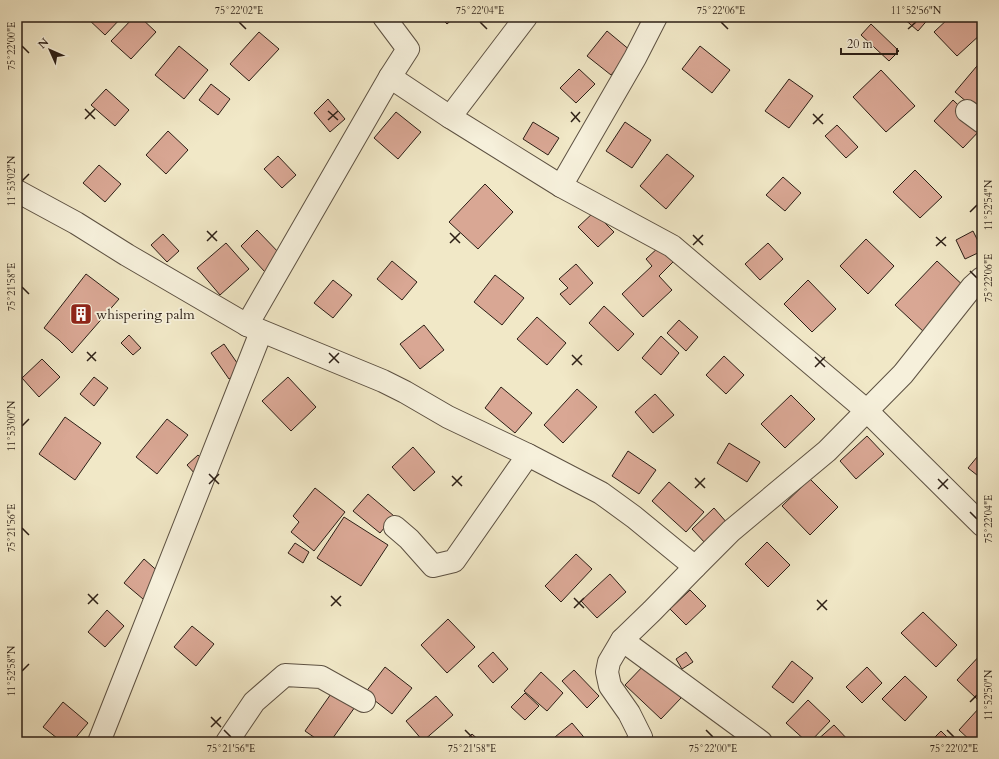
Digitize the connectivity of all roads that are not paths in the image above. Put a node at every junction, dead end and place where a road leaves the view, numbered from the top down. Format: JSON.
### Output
{"nodes":[{"id":1,"x":384,"y":17,"type":"edge"},
{"id":2,"x":526,"y":17,"type":"edge"},
{"id":3,"x":656,"y":17,"type":"edge"},
{"id":4,"x":390,"y":77,"type":"junction"},
{"id":5,"x":450,"y":117,"type":"junction"},
{"id":6,"x":561,"y":186,"type":"junction"},
{"id":7,"x":17,"y":190,"type":"edge"},
{"id":8,"x":982,"y":278,"type":"edge"},
{"id":9,"x":254,"y":329,"type":"junction"},
{"id":10,"x":867,"y":411,"type":"junction"},
{"id":11,"x":528,"y":455,"type":"junction"},
{"id":12,"x":982,"y":525,"type":"edge"},
{"id":13,"x":394,"y":527,"type":"dead end"},
{"id":14,"x":694,"y":567,"type":"junction"},
{"id":15,"x":622,"y":640,"type":"junction"},
{"id":16,"x":364,"y":701,"type":"dead end"},
{"id":17,"x":100,"y":742,"type":"edge"},
{"id":18,"x":227,"y":742,"type":"edge"},
{"id":19,"x":638,"y":742,"type":"edge"},
{"id":20,"x":761,"y":742,"type":"edge"}],
"edges":[{"from":1,"to":4,"type":"street"},
{"from":2,"to":5,"type":"street"},
{"from":3,"to":6,"type":"street"},
{"from":4,"to":5,"type":"street"},
{"from":4,"to":9,"type":"street"},
{"from":5,"to":6,"type":"street"},
{"from":6,"to":10,"type":"street"},
{"from":7,"to":9,"type":"street"},
{"from":8,"to":10,"type":"street"},
{"from":9,"to":11,"type":"street"},
{"from":9,"to":17,"type":"street"},
{"from":10,"to":12,"type":"street"},
{"from":10,"to":14,"type":"street"},
{"from":11,"to":13,"type":"street"},
{"from":11,"to":14,"type":"street"},
{"from":14,"to":15,"type":"street"},
{"from":15,"to":19,"type":"street"},
{"from":15,"to":20,"type":"street"},
{"from":16,"to":18,"type":"street"}]}
